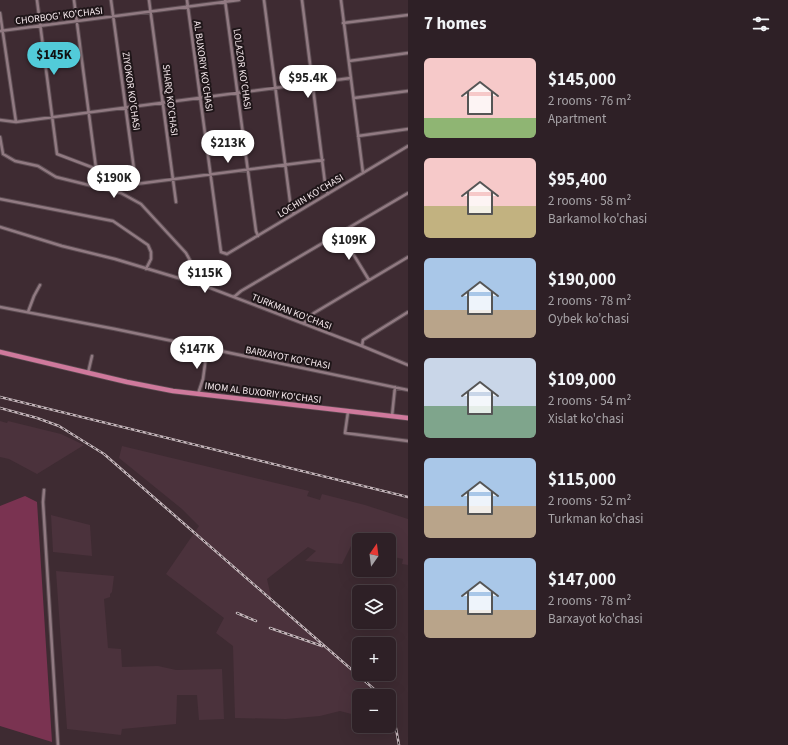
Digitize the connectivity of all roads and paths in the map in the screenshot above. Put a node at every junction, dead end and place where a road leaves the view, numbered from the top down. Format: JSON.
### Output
{"nodes":[{"id":1,"x":37,"y":0,"type":"edge"},
{"id":2,"x":74,"y":0,"type":"edge"},
{"id":3,"x":111,"y":0,"type":"edge"},
{"id":4,"x":150,"y":0,"type":"edge"},
{"id":5,"x":187,"y":0,"type":"edge"},
{"id":6,"x":239,"y":0,"type":"edge"},
{"id":7,"x":264,"y":0,"type":"edge"},
{"id":8,"x":302,"y":0,"type":"edge"},
{"id":9,"x":341,"y":0,"type":"edge"},
{"id":10,"x":225,"y":1,"type":"edge"},
{"id":11,"x":188,"y":7,"type":"junction"},
{"id":12,"x":151,"y":12,"type":"junction"},
{"id":13,"x":0,"y":13,"type":"edge"},
{"id":14,"x":408,"y":15,"type":"edge"},
{"id":15,"x":113,"y":16,"type":"junction"},
{"id":16,"x":76,"y":21,"type":"junction"},
{"id":17,"x":344,"y":23,"type":"junction"},
{"id":18,"x":40,"y":26,"type":"junction"},
{"id":19,"x":1,"y":31,"type":"edge"},
{"id":20,"x":408,"y":53,"type":"edge"},
{"id":21,"x":349,"y":61,"type":"junction"},
{"id":22,"x":351,"y":78,"type":"junction"},
{"id":23,"x":313,"y":83,"type":"junction"},
{"id":24,"x":275,"y":88,"type":"junction"},
{"id":25,"x":408,"y":91,"type":"edge"},
{"id":26,"x":238,"y":92,"type":"junction"},
{"id":27,"x":201,"y":98,"type":"junction"},
{"id":28,"x":354,"y":98,"type":"junction"},
{"id":29,"x":163,"y":103,"type":"junction"},
{"id":30,"x":126,"y":108,"type":"junction"},
{"id":31,"x":88,"y":112,"type":"junction"},
{"id":32,"x":52,"y":117,"type":"junction"},
{"id":33,"x":0,"y":120,"type":"edge"},
{"id":34,"x":16,"y":122,"type":"junction"},
{"id":35,"x":408,"y":129,"type":"edge"},
{"id":36,"x":358,"y":136,"type":"junction"},
{"id":37,"x":0,"y":137,"type":"edge"},
{"id":38,"x":408,"y":146,"type":"edge"},
{"id":39,"x":323,"y":160,"type":"junction"},
{"id":40,"x":286,"y":164,"type":"junction"},
{"id":41,"x":96,"y":168,"type":"junction"},
{"id":42,"x":248,"y":169,"type":"junction"},
{"id":43,"x":363,"y":172,"type":"junction"},
{"id":44,"x":211,"y":174,"type":"junction"},
{"id":45,"x":173,"y":179,"type":"junction"},
{"id":46,"x":136,"y":184,"type":"junction"},
{"id":47,"x":408,"y":193,"type":"edge"},
{"id":48,"x":328,"y":194,"type":"junction"},
{"id":49,"x":0,"y":199,"type":"edge"},
{"id":50,"x":176,"y":202,"type":"dead end"},
{"id":51,"x":294,"y":214,"type":"junction"},
{"id":52,"x":0,"y":228,"type":"edge"},
{"id":53,"x":341,"y":234,"type":"junction"},
{"id":54,"x":258,"y":236,"type":"junction"},
{"id":55,"x":221,"y":252,"type":"joint"},
{"id":56,"x":408,"y":257,"type":"edge"},
{"id":57,"x":146,"y":269,"type":"junction"},
{"id":58,"x":369,"y":280,"type":"junction"},
{"id":59,"x":40,"y":285,"type":"dead end"},
{"id":60,"x":199,"y":285,"type":"junction"},
{"id":61,"x":234,"y":297,"type":"junction"},
{"id":62,"x":0,"y":306,"type":"edge"},
{"id":63,"x":28,"y":312,"type":"junction"},
{"id":64,"x":408,"y":312,"type":"edge"},
{"id":65,"x":304,"y":324,"type":"junction"},
{"id":66,"x":362,"y":346,"type":"junction"},
{"id":67,"x":207,"y":349,"type":"junction"},
{"id":68,"x":0,"y":352,"type":"edge"},
{"id":69,"x":92,"y":356,"type":"dead end"},
{"id":70,"x":408,"y":365,"type":"edge"},
{"id":71,"x":88,"y":373,"type":"junction"},
{"id":72,"x":395,"y":387,"type":"junction"},
{"id":73,"x":408,"y":390,"type":"edge"},
{"id":74,"x":198,"y":394,"type":"junction"},
{"id":75,"x":348,"y":411,"type":"junction"},
{"id":76,"x":392,"y":416,"type":"junction"},
{"id":77,"x":408,"y":418,"type":"edge"},
{"id":78,"x":408,"y":441,"type":"edge"},
{"id":79,"x":44,"y":490,"type":"dead end"},
{"id":80,"x":58,"y":745,"type":"edge"}],
"edges":[{"from":1,"to":18,"type":"street"},
{"from":2,"to":16,"type":"street"},
{"from":3,"to":15,"type":"street","name":"ZIYOKOR KO'CHASI"},
{"from":4,"to":12,"type":"street","name":"SHARQ KO'CHASI"},
{"from":5,"to":11,"type":"street","name":"AL BUXORIY KO'CHASI"},
{"from":6,"to":10,"type":"street","name":"CHORBOG' KO'CHASI"},
{"from":7,"to":24,"type":"street"},
{"from":8,"to":23,"type":"street"},
{"from":9,"to":17,"type":"street"},
{"from":10,"to":11,"type":"street","name":"CHORBOG' KO'CHASI"},
{"from":10,"to":26,"type":"street","name":"LOLAZOR KO'CHASI"},
{"from":11,"to":12,"type":"street","name":"CHORBOG' KO'CHASI"},
{"from":11,"to":27,"type":"street","name":"AL BUXORIY KO'CHASI"},
{"from":12,"to":15,"type":"street","name":"CHORBOG' KO'CHASI"},
{"from":12,"to":29,"type":"street","name":"SHARQ KO'CHASI"},
{"from":13,"to":19,"type":"street"},
{"from":14,"to":17,"type":"street"},
{"from":15,"to":16,"type":"street","name":"CHORBOG' KO'CHASI"},
{"from":15,"to":30,"type":"street","name":"ZIYOKOR KO'CHASI"},
{"from":16,"to":18,"type":"street","name":"CHORBOG' KO'CHASI"},
{"from":16,"to":31,"type":"street"},
{"from":17,"to":21,"type":"street"},
{"from":18,"to":19,"type":"street","name":"CHORBOG' KO'CHASI"},
{"from":18,"to":32,"type":"street"},
{"from":19,"to":34,"type":"street"},
{"from":20,"to":21,"type":"street"},
{"from":21,"to":22,"type":"street"},
{"from":22,"to":23,"type":"street"},
{"from":22,"to":28,"type":"street"},
{"from":23,"to":24,"type":"street"},
{"from":23,"to":39,"type":"street"},
{"from":24,"to":26,"type":"street"},
{"from":24,"to":40,"type":"street"},
{"from":25,"to":28,"type":"street"},
{"from":26,"to":27,"type":"street"},
{"from":26,"to":42,"type":"street","name":"LOLAZOR KO'CHASI"},
{"from":27,"to":29,"type":"street"},
{"from":27,"to":44,"type":"street","name":"AL BUXORIY KO'CHASI"},
{"from":28,"to":36,"type":"street"},
{"from":29,"to":30,"type":"street"},
{"from":29,"to":45,"type":"street","name":"SHARQ KO'CHASI"},
{"from":30,"to":31,"type":"street"},
{"from":30,"to":46,"type":"street","name":"ZIYOKOR KO'CHASI"},
{"from":31,"to":32,"type":"street"},
{"from":31,"to":41,"type":"street"},
{"from":32,"to":34,"type":"street"},
{"from":32,"to":41,"type":"street"},
{"from":33,"to":34,"type":"street"},
{"from":35,"to":36,"type":"street"},
{"from":36,"to":43,"type":"street"},
{"from":37,"to":60,"type":"street"},
{"from":38,"to":43,"type":"street","name":"LOCHIN KO'CHASI"},
{"from":39,"to":40,"type":"street"},
{"from":39,"to":48,"type":"street"},
{"from":40,"to":42,"type":"street"},
{"from":40,"to":51,"type":"street"},
{"from":41,"to":46,"type":"street"},
{"from":42,"to":44,"type":"street"},
{"from":42,"to":54,"type":"street","name":"LOLAZOR KO'CHASI"},
{"from":43,"to":48,"type":"street","name":"LOCHIN KO'CHASI"},
{"from":44,"to":45,"type":"street"},
{"from":44,"to":55,"type":"street","name":"AL BUXORIY KO'CHASI"},
{"from":45,"to":46,"type":"street"},
{"from":45,"to":50,"type":"street","name":"SHARQ KO'CHASI"},
{"from":47,"to":53,"type":"street"},
{"from":48,"to":51,"type":"street","name":"LOCHIN KO'CHASI"},
{"from":49,"to":57,"type":"street"},
{"from":51,"to":54,"type":"street","name":"LOCHIN KO'CHASI"},
{"from":52,"to":57,"type":"street","name":"TURKMAN KO'CHASI"},
{"from":53,"to":58,"type":"street"},
{"from":53,"to":61,"type":"street"},
{"from":54,"to":55,"type":"street","name":"LOCHIN KO'CHASI"},
{"from":56,"to":58,"type":"street"},
{"from":57,"to":60,"type":"street","name":"TURKMAN KO'CHASI"},
{"from":58,"to":65,"type":"street"},
{"from":59,"to":63,"type":"street"},
{"from":60,"to":61,"type":"street","name":"TURKMAN KO'CHASI"},
{"from":61,"to":65,"type":"street","name":"TURKMAN KO'CHASI"},
{"from":62,"to":63,"type":"street","name":"BARXAYOT KO'CHASI"},
{"from":63,"to":67,"type":"street","name":"BARXAYOT KO'CHASI"},
{"from":64,"to":66,"type":"street"},
{"from":65,"to":66,"type":"street","name":"TURKMAN KO'CHASI"},
{"from":66,"to":70,"type":"street","name":"TURKMAN KO'CHASI"},
{"from":67,"to":72,"type":"street","name":"BARXAYOT KO'CHASI"},
{"from":67,"to":74,"type":"street"},
{"from":68,"to":71,"type":"main road","name":"IMOM AL BUXORIY KO'CHASI"},
{"from":69,"to":71,"type":"street"},
{"from":71,"to":74,"type":"main road","name":"IMOM AL BUXORIY KO'CHASI"},
{"from":72,"to":73,"type":"street","name":"BARXAYOT KO'CHASI"},
{"from":72,"to":76,"type":"street"},
{"from":74,"to":75,"type":"main road","name":"IMOM AL BUXORIY KO'CHASI"},
{"from":75,"to":76,"type":"main road","name":"IMOM AL BUXORIY KO'CHASI"},
{"from":75,"to":78,"type":"street"},
{"from":76,"to":77,"type":"main road","name":"IMOM AL BUXORIY KO'CHASI"},
{"from":79,"to":80,"type":"street"}]}
